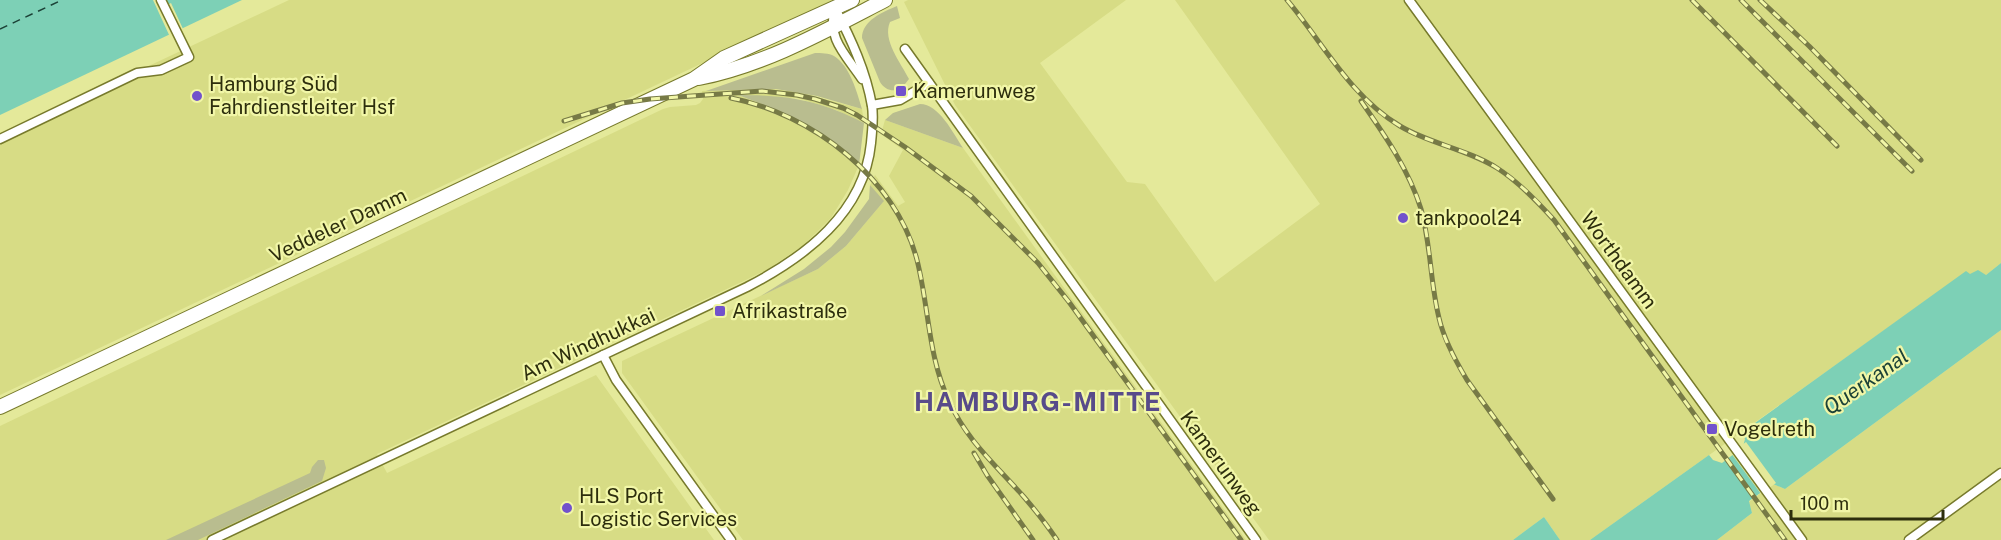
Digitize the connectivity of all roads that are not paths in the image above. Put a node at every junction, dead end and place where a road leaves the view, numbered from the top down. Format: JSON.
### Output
{"nodes":[{"id":1,"x":161,"y":0,"type":"edge"},
{"id":2,"x":852,"y":0,"type":"edge"},
{"id":3,"x":885,"y":0,"type":"edge"},
{"id":4,"x":1409,"y":0,"type":"edge"},
{"id":5,"x":835,"y":8,"type":"junction"},
{"id":6,"x":837,"y":25,"type":"junction"},
{"id":7,"x":905,"y":49,"type":"dead end"},
{"id":8,"x":694,"y":79,"type":"junction"},
{"id":9,"x":929,"y":83,"type":"junction"},
{"id":10,"x":867,"y":87,"type":"junction"},
{"id":11,"x":872,"y":105,"type":"junction"},
{"id":12,"x":0,"y":139,"type":"edge"},
{"id":13,"x":603,"y":355,"type":"junction"},
{"id":14,"x":0,"y":407,"type":"edge"},
{"id":15,"x":2001,"y":473,"type":"edge"},
{"id":16,"x":212,"y":540,"type":"edge"},
{"id":17,"x":731,"y":540,"type":"edge"},
{"id":18,"x":1256,"y":540,"type":"edge"},
{"id":19,"x":1802,"y":540,"type":"edge"},
{"id":20,"x":1909,"y":540,"type":"edge"}],
"edges":[{"from":1,"to":12,"type":"street"},
{"from":2,"to":5,"type":"main road","name":"Veddeler Damm"},
{"from":3,"to":6,"type":"main road","name":"Veddeler Damm"},
{"from":4,"to":19,"type":"street","name":"Worthdamm"},
{"from":5,"to":6,"type":"street"},
{"from":5,"to":8,"type":"main road","name":"Veddeler Damm"},
{"from":6,"to":8,"type":"main road","name":"Veddeler Damm"},
{"from":6,"to":10,"type":"street","name":"Am Windhukkai"},
{"from":6,"to":10,"type":"street","name":"Am Windhukkai"},
{"from":7,"to":9,"type":"street","name":"Kamerunweg"},
{"from":8,"to":14,"type":"main road","name":"Veddeler Damm"},
{"from":9,"to":11,"type":"street"},
{"from":9,"to":18,"type":"street","name":"Kamerunweg"},
{"from":10,"to":11,"type":"street","name":"Am Windhukkai"},
{"from":11,"to":13,"type":"street","name":"Am Windhukkai"},
{"from":13,"to":16,"type":"street","name":"Am Windhukkai"},
{"from":13,"to":17,"type":"street"},
{"from":15,"to":20,"type":"street"}]}
